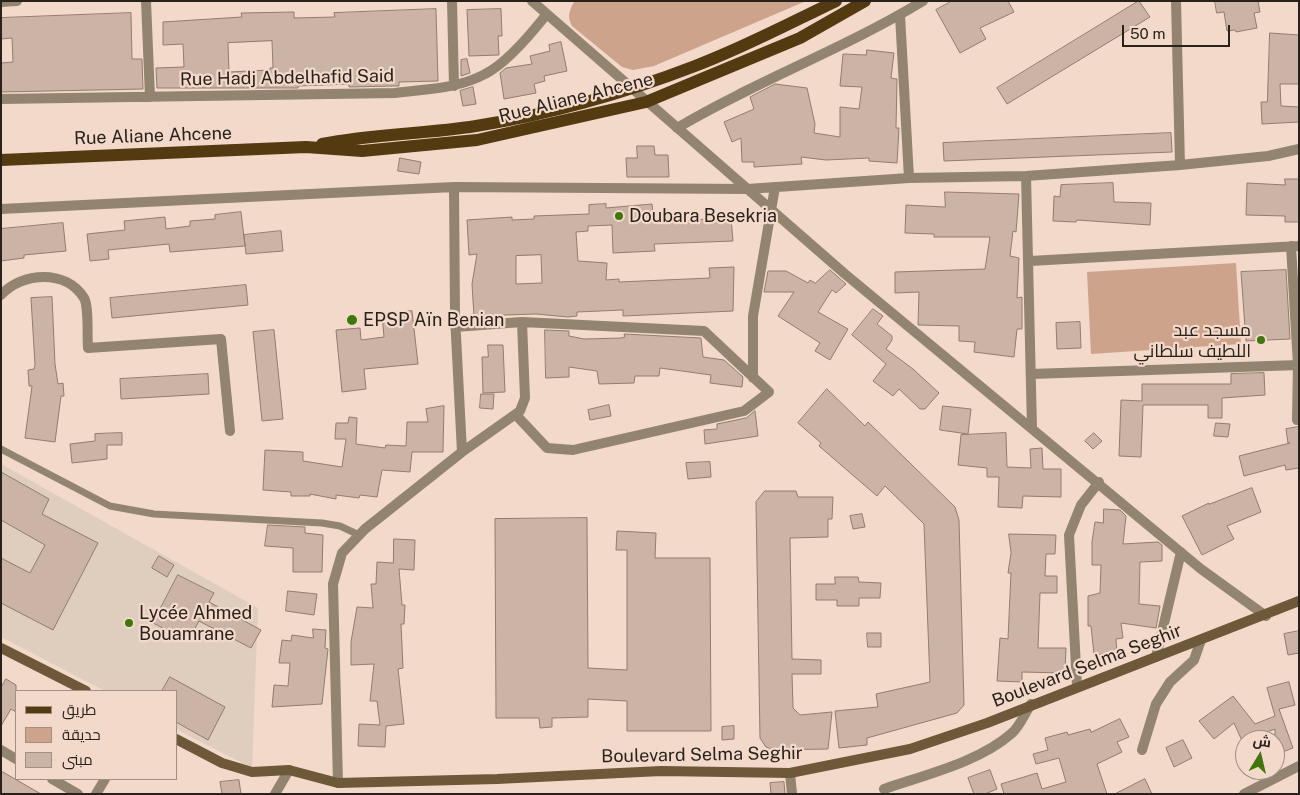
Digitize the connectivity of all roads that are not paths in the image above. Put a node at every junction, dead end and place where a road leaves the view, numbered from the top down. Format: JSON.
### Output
{"nodes":[{"id":1,"x":17,"y":1,"type":"edge"},
{"id":2,"x":146,"y":1,"type":"edge"},
{"id":3,"x":452,"y":1,"type":"edge"},
{"id":4,"x":532,"y":1,"type":"edge"},
{"id":5,"x":836,"y":1,"type":"edge"},
{"id":6,"x":865,"y":1,"type":"edge"},
{"id":7,"x":923,"y":1,"type":"edge"},
{"id":8,"x":1,"y":2,"type":"edge"},
{"id":9,"x":1179,"y":2,"type":"edge"},
{"id":10,"x":546,"y":15,"type":"junction"},
{"id":11,"x":900,"y":15,"type":"junction"},
{"id":12,"x":454,"y":86,"type":"junction"},
{"id":13,"x":631,"y":90,"type":"junction"},
{"id":14,"x":150,"y":97,"type":"junction"},
{"id":15,"x":1,"y":99,"type":"edge"},
{"id":16,"x":646,"y":102,"type":"junction"},
{"id":17,"x":677,"y":128,"type":"junction"},
{"id":18,"x":306,"y":147,"type":"junction"},
{"id":19,"x":1299,"y":149,"type":"edge"},
{"id":20,"x":1,"y":160,"type":"edge"},
{"id":21,"x":1180,"y":165,"type":"junction"},
{"id":22,"x":1026,"y":176,"type":"junction"},
{"id":23,"x":910,"y":178,"type":"junction"},
{"id":24,"x":454,"y":187,"type":"junction"},
{"id":25,"x":775,"y":187,"type":"junction"},
{"id":26,"x":748,"y":189,"type":"junction"},
{"id":27,"x":1,"y":209,"type":"edge"},
{"id":28,"x":771,"y":209,"type":"junction"},
{"id":29,"x":1295,"y":246,"type":"edge"},
{"id":30,"x":1030,"y":261,"type":"junction"},
{"id":31,"x":1,"y":295,"type":"edge"},
{"id":32,"x":522,"y":322,"type":"junction"},
{"id":33,"x":455,"y":327,"type":"junction"},
{"id":34,"x":1298,"y":365,"type":"edge"},
{"id":35,"x":1031,"y":374,"type":"junction"},
{"id":36,"x":753,"y":378,"type":"junction"},
{"id":37,"x":516,"y":414,"type":"junction"},
{"id":38,"x":1297,"y":420,"type":"dead end"},
{"id":39,"x":1032,"y":428,"type":"junction"},
{"id":40,"x":230,"y":431,"type":"dead end"},
{"id":41,"x":1,"y":448,"type":"edge"},
{"id":42,"x":462,"y":452,"type":"junction"},
{"id":43,"x":1098,"y":482,"type":"junction"},
{"id":44,"x":359,"y":536,"type":"junction"},
{"id":45,"x":1181,"y":552,"type":"junction"},
{"id":46,"x":1299,"y":601,"type":"edge"},
{"id":47,"x":1266,"y":616,"type":"junction"},
{"id":48,"x":1201,"y":640,"type":"junction"},
{"id":49,"x":1,"y":648,"type":"edge"},
{"id":50,"x":1156,"y":657,"type":"junction"},
{"id":51,"x":1078,"y":686,"type":"junction"},
{"id":52,"x":84,"y":690,"type":"edge"},
{"id":53,"x":1031,"y":704,"type":"junction"},
{"id":54,"x":178,"y":740,"type":"edge"},
{"id":55,"x":1,"y":750,"type":"edge"},
{"id":56,"x":1142,"y":750,"type":"dead end"},
{"id":57,"x":15,"y":758,"type":"edge"},
{"id":58,"x":1299,"y":766,"type":"edge"},
{"id":59,"x":289,"y":770,"type":"junction"},
{"id":60,"x":790,"y":773,"type":"junction"},
{"id":61,"x":54,"y":780,"type":"edge"},
{"id":62,"x":104,"y":780,"type":"edge"},
{"id":63,"x":338,"y":783,"type":"junction"},
{"id":64,"x":884,"y":789,"type":"dead end"},
{"id":65,"x":78,"y":794,"type":"edge"},
{"id":66,"x":96,"y":794,"type":"edge"},
{"id":67,"x":275,"y":794,"type":"edge"},
{"id":68,"x":792,"y":794,"type":"edge"},
{"id":69,"x":1244,"y":794,"type":"edge"}],
"edges":[{"from":1,"to":8,"type":"street"},
{"from":2,"to":14,"type":"street"},
{"from":3,"to":12,"type":"street"},
{"from":4,"to":10,"type":"street"},
{"from":5,"to":13,"type":"main road","name":"Rue Aliane Ahcene"},
{"from":6,"to":16,"type":"main road","name":"Rue Aliane Ahcene"},
{"from":7,"to":11,"type":"street"},
{"from":9,"to":21,"type":"street"},
{"from":10,"to":12,"type":"street","name":"Rue Hadj Abdelhafid Said"},
{"from":10,"to":13,"type":"street"},
{"from":11,"to":17,"type":"street"},
{"from":11,"to":23,"type":"street"},
{"from":12,"to":14,"type":"street","name":"Rue Hadj Abdelhafid Said"},
{"from":13,"to":16,"type":"street"},
{"from":13,"to":18,"type":"main road","name":"Rue Aliane Ahcene"},
{"from":14,"to":15,"type":"street","name":"Rue Hadj Abdelhafid Said"},
{"from":16,"to":17,"type":"street"},
{"from":16,"to":18,"type":"main road","name":"Rue Aliane Ahcene"},
{"from":17,"to":26,"type":"street"},
{"from":18,"to":20,"type":"main road","name":"Rue Aliane Ahcene"},
{"from":19,"to":21,"type":"street"},
{"from":21,"to":22,"type":"street"},
{"from":22,"to":23,"type":"street"},
{"from":22,"to":30,"type":"street"},
{"from":23,"to":25,"type":"street"},
{"from":24,"to":26,"type":"street"},
{"from":24,"to":27,"type":"street"},
{"from":24,"to":33,"type":"street"},
{"from":25,"to":26,"type":"street"},
{"from":25,"to":28,"type":"street"},
{"from":26,"to":28,"type":"street"},
{"from":28,"to":36,"type":"street"},
{"from":28,"to":39,"type":"street"},
{"from":29,"to":30,"type":"street"},
{"from":29,"to":34,"type":"street"},
{"from":30,"to":35,"type":"street"},
{"from":31,"to":40,"type":"street"},
{"from":32,"to":33,"type":"street"},
{"from":32,"to":36,"type":"street"},
{"from":32,"to":37,"type":"street"},
{"from":33,"to":42,"type":"street"},
{"from":34,"to":35,"type":"street"},
{"from":34,"to":38,"type":"street"},
{"from":35,"to":39,"type":"street"},
{"from":36,"to":37,"type":"street"},
{"from":37,"to":42,"type":"street"},
{"from":39,"to":43,"type":"street"},
{"from":41,"to":44,"type":"lane"},
{"from":42,"to":44,"type":"street"},
{"from":43,"to":45,"type":"street"},
{"from":43,"to":51,"type":"street"},
{"from":44,"to":63,"type":"street"},
{"from":45,"to":47,"type":"street"},
{"from":45,"to":50,"type":"street"},
{"from":46,"to":47,"type":"main road","name":"Boulevard Selma Seghir"},
{"from":47,"to":48,"type":"main road","name":"Boulevard Selma Seghir"},
{"from":48,"to":50,"type":"main road","name":"Boulevard Selma Seghir"},
{"from":48,"to":56,"type":"street"},
{"from":49,"to":52,"type":"main road"},
{"from":50,"to":51,"type":"main road","name":"Boulevard Selma Seghir"},
{"from":51,"to":53,"type":"main road","name":"Boulevard Selma Seghir"},
{"from":53,"to":60,"type":"main road","name":"Boulevard Selma Seghir"},
{"from":53,"to":64,"type":"street"},
{"from":54,"to":59,"type":"main road","name":"Boulevard Selma Seghir"},
{"from":55,"to":57,"type":"street"},
{"from":58,"to":69,"type":"street"},
{"from":59,"to":63,"type":"main road","name":"Boulevard Selma Seghir"},
{"from":59,"to":67,"type":"street"},
{"from":60,"to":63,"type":"main road","name":"Boulevard Selma Seghir"},
{"from":60,"to":68,"type":"street"},
{"from":61,"to":65,"type":"street"},
{"from":62,"to":66,"type":"street"}]}
